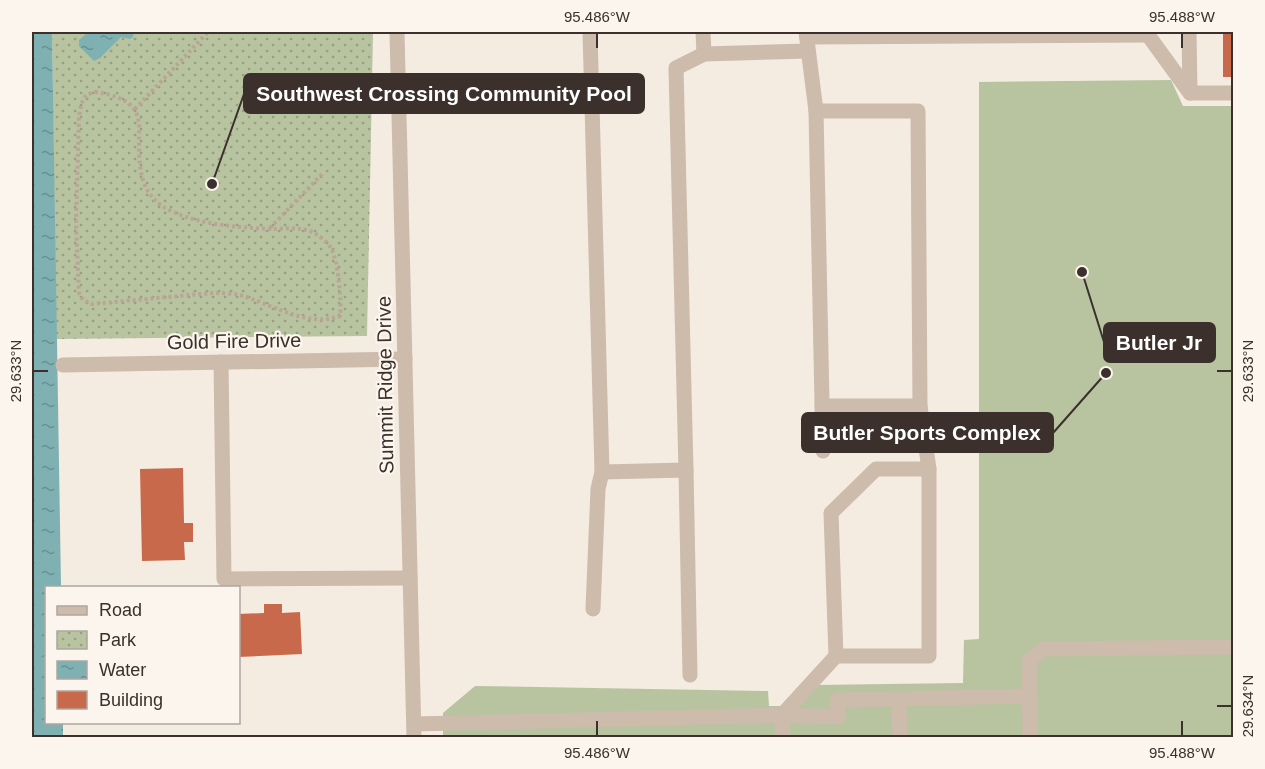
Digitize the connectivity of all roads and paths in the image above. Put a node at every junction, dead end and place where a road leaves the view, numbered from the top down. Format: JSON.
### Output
{"nodes":[{"id":1,"x":208,"y":32,"type":"edge"},
{"id":2,"x":397,"y":32,"type":"edge"},
{"id":3,"x":590,"y":32,"type":"edge"},
{"id":4,"x":703,"y":32,"type":"edge"},
{"id":5,"x":1189,"y":32,"type":"edge"},
{"id":6,"x":1148,"y":33,"type":"edge"},
{"id":7,"x":807,"y":40,"type":"edge"},
{"id":8,"x":704,"y":54,"type":"junction"},
{"id":9,"x":1190,"y":93,"type":"junction"},
{"id":10,"x":1233,"y":93,"type":"edge"},
{"id":11,"x":135,"y":109,"type":"junction"},
{"id":12,"x":816,"y":111,"type":"junction"},
{"id":13,"x":323,"y":173,"type":"dead end"},
{"id":14,"x":269,"y":229,"type":"junction"},
{"id":15,"x":405,"y":359,"type":"junction"},
{"id":16,"x":221,"y":362,"type":"junction"},
{"id":17,"x":63,"y":365,"type":"dead end"},
{"id":18,"x":822,"y":406,"type":"junction"},
{"id":19,"x":920,"y":406,"type":"junction"},
{"id":20,"x":823,"y":451,"type":"dead end"},
{"id":21,"x":929,"y":469,"type":"junction"},
{"id":22,"x":686,"y":470,"type":"junction"},
{"id":23,"x":602,"y":472,"type":"junction"},
{"id":24,"x":410,"y":578,"type":"junction"},
{"id":25,"x":593,"y":609,"type":"dead end"},
{"id":26,"x":1233,"y":647,"type":"edge"},
{"id":27,"x":836,"y":656,"type":"junction"},
{"id":28,"x":690,"y":675,"type":"dead end"},
{"id":29,"x":1030,"y":696,"type":"junction"},
{"id":30,"x":899,"y":699,"type":"junction"},
{"id":31,"x":782,"y":715,"type":"junction"},
{"id":32,"x":414,"y":731,"type":"edge"},
{"id":33,"x":783,"y":738,"type":"edge"},
{"id":34,"x":900,"y":738,"type":"edge"},
{"id":35,"x":1030,"y":738,"type":"edge"}],
"edges":[{"from":1,"to":11,"type":"path"},
{"from":2,"to":15,"type":"street","name":"Summit Ridge Drive"},
{"from":3,"to":23,"type":"street"},
{"from":4,"to":8,"type":"street"},
{"from":5,"to":9,"type":"street"},
{"from":6,"to":7,"type":"street"},
{"from":6,"to":9,"type":"street"},
{"from":7,"to":8,"type":"street"},
{"from":7,"to":12,"type":"street"},
{"from":8,"to":22,"type":"street"},
{"from":9,"to":10,"type":"street"},
{"from":11,"to":14,"type":"path"},
{"from":11,"to":14,"type":"path"},
{"from":12,"to":18,"type":"street"},
{"from":12,"to":19,"type":"street"},
{"from":13,"to":14,"type":"path"},
{"from":15,"to":16,"type":"street","name":"Gold Fire Drive"},
{"from":15,"to":24,"type":"street","name":"Summit Ridge Drive"},
{"from":16,"to":17,"type":"street","name":"Gold Fire Drive"},
{"from":16,"to":24,"type":"street"},
{"from":18,"to":19,"type":"street"},
{"from":18,"to":20,"type":"street"},
{"from":19,"to":21,"type":"street"},
{"from":21,"to":27,"type":"street"},
{"from":21,"to":27,"type":"street"},
{"from":22,"to":23,"type":"street"},
{"from":22,"to":28,"type":"street"},
{"from":23,"to":25,"type":"street"},
{"from":24,"to":32,"type":"street","name":"Summit Ridge Drive"},
{"from":26,"to":29,"type":"street"},
{"from":27,"to":31,"type":"street"},
{"from":29,"to":30,"type":"street"},
{"from":29,"to":35,"type":"street"},
{"from":30,"to":31,"type":"street"},
{"from":30,"to":34,"type":"street"},
{"from":31,"to":32,"type":"street"},
{"from":31,"to":33,"type":"street"}]}
